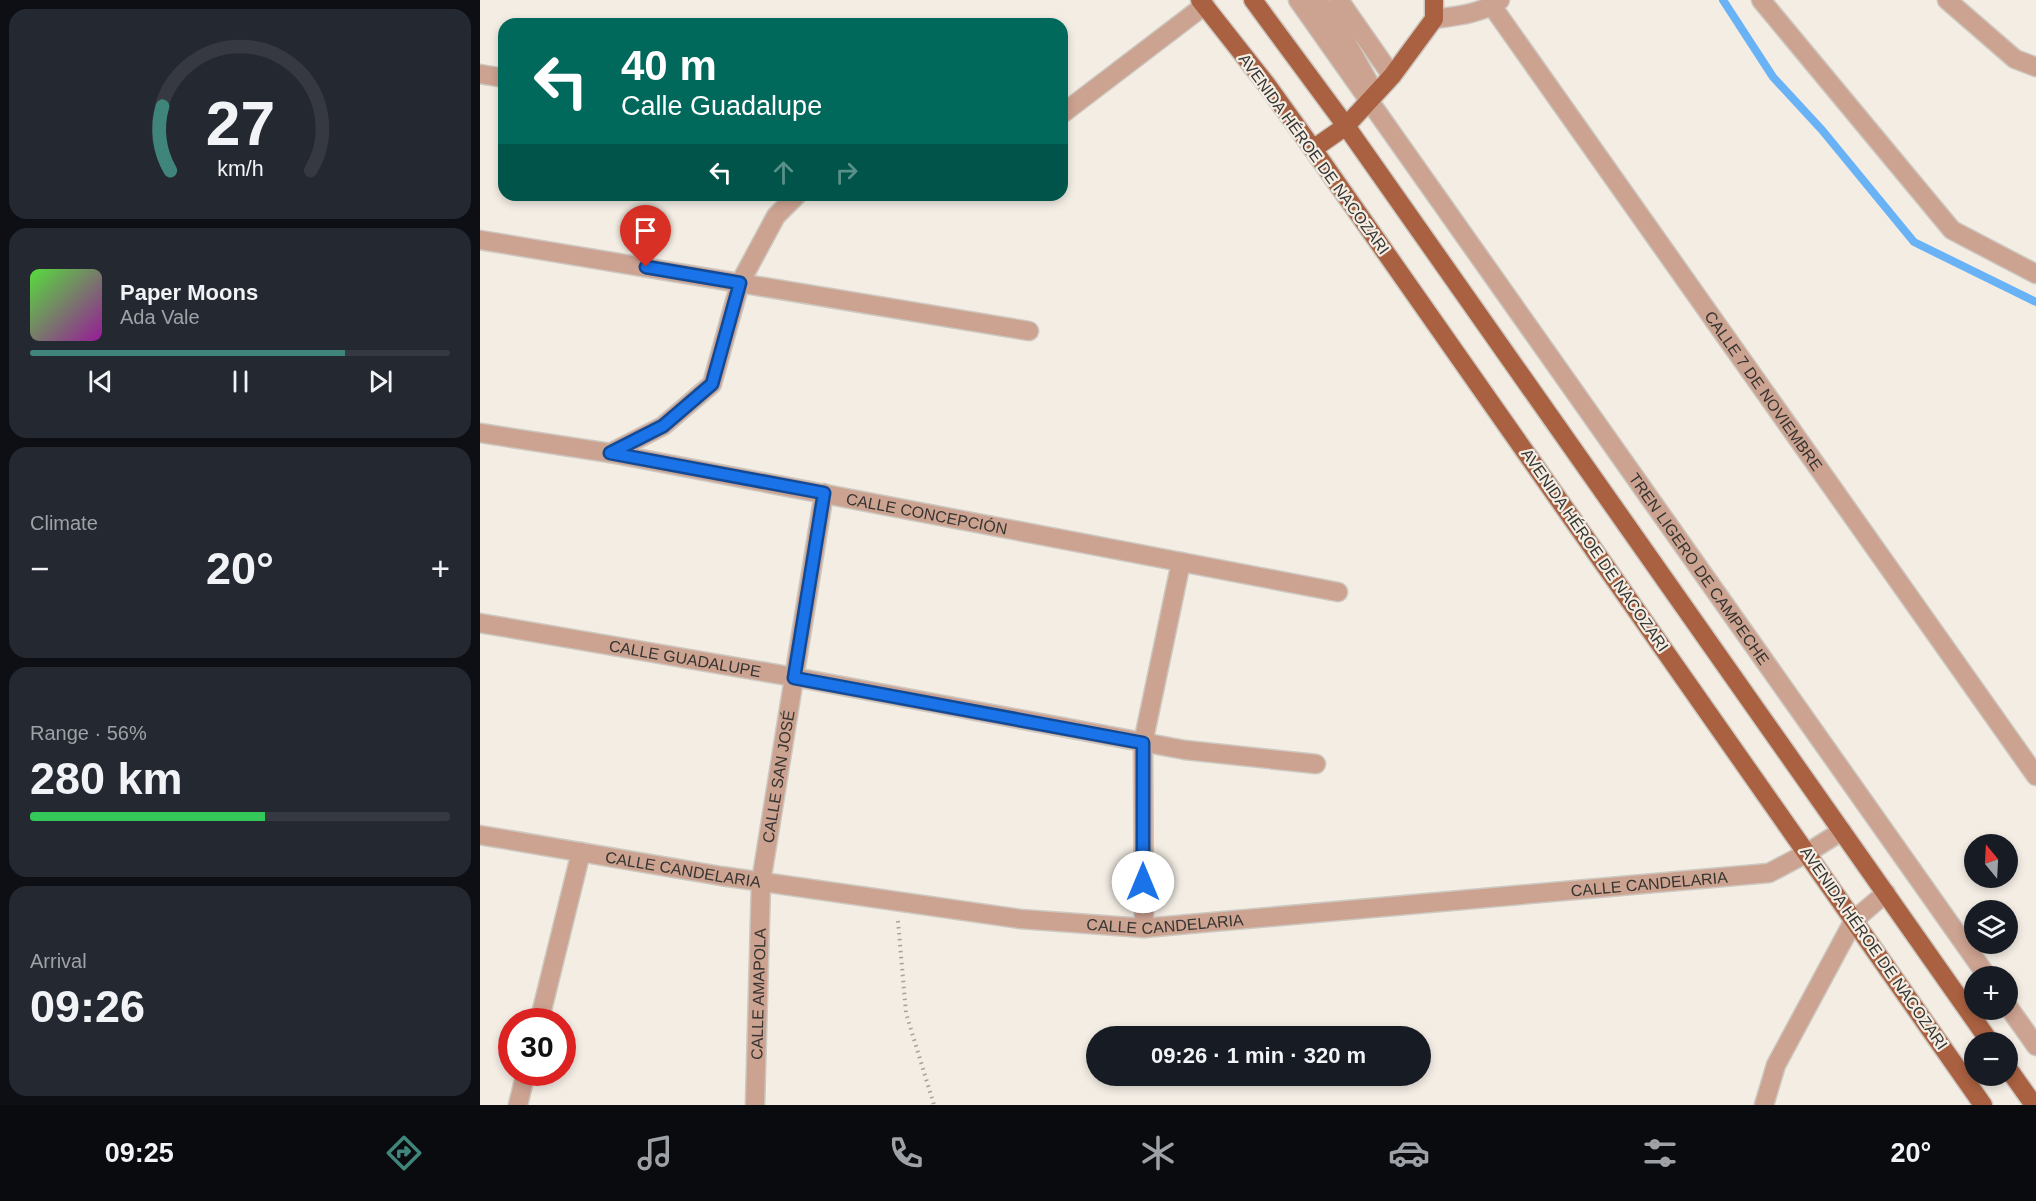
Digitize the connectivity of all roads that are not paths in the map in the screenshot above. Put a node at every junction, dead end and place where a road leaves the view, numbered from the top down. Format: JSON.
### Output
{"nodes":[{"id":1,"x":1253,"y":0,"type":"edge"},
{"id":2,"x":1298,"y":0,"type":"edge"},
{"id":3,"x":1318,"y":0,"type":"edge"},
{"id":4,"x":1339,"y":0,"type":"edge"},
{"id":5,"x":1434,"y":0,"type":"edge"},
{"id":6,"x":1761,"y":0,"type":"edge"},
{"id":7,"x":1947,"y":0,"type":"edge"},
{"id":8,"x":1203,"y":3,"type":"edge"},
{"id":9,"x":1496,"y":3,"type":"edge"},
{"id":10,"x":1434,"y":19,"type":"junction"},
{"id":11,"x":2036,"y":67,"type":"edge"},
{"id":12,"x":480,"y":74,"type":"edge"},
{"id":13,"x":1392,"y":76,"type":"junction"},
{"id":14,"x":498,"y":77,"type":"edge"},
{"id":15,"x":1372,"y":98,"type":"junction"},
{"id":16,"x":1068,"y":109,"type":"edge"},
{"id":17,"x":1346,"y":126,"type":"junction"},
{"id":18,"x":1313,"y":149,"type":"junction"},
{"id":19,"x":791,"y":201,"type":"edge"},
{"id":20,"x":480,"y":240,"type":"edge"},
{"id":21,"x":2036,"y":274,"type":"edge"},
{"id":22,"x":740,"y":283,"type":"junction"},
{"id":23,"x":1029,"y":331,"type":"dead end"},
{"id":24,"x":480,"y":433,"type":"edge"},
{"id":25,"x":610,"y":453,"type":"junction"},
{"id":26,"x":824,"y":493,"type":"junction"},
{"id":27,"x":1181,"y":562,"type":"junction"},
{"id":28,"x":1338,"y":592,"type":"dead end"},
{"id":29,"x":480,"y":623,"type":"edge"},
{"id":30,"x":794,"y":678,"type":"junction"},
{"id":31,"x":1143,"y":743,"type":"junction"},
{"id":32,"x":1316,"y":764,"type":"dead end"},
{"id":33,"x":2036,"y":776,"type":"edge"},
{"id":34,"x":1842,"y":831,"type":"junction"},
{"id":35,"x":480,"y":835,"type":"edge"},
{"id":36,"x":581,"y":852,"type":"junction"},
{"id":37,"x":1807,"y":853,"type":"junction"},
{"id":38,"x":761,"y":882,"type":"junction"},
{"id":39,"x":1886,"y":893,"type":"junction"},
{"id":40,"x":1854,"y":920,"type":"junction"},
{"id":41,"x":1144,"y":928,"type":"junction"},
{"id":42,"x":1980,"y":966,"type":"edge"},
{"id":43,"x":542,"y":1008,"type":"edge"},
{"id":44,"x":2018,"y":1020,"type":"edge"},
{"id":45,"x":1983,"y":1032,"type":"edge"},
{"id":46,"x":2036,"y":1046,"type":"edge"},
{"id":47,"x":2018,"y":1082,"type":"edge"},
{"id":48,"x":523,"y":1086,"type":"edge"},
{"id":49,"x":518,"y":1105,"type":"edge"},
{"id":50,"x":755,"y":1105,"type":"edge"},
{"id":51,"x":1764,"y":1105,"type":"edge"},
{"id":52,"x":1983,"y":1105,"type":"edge"},
{"id":53,"x":2034,"y":1105,"type":"edge"}],
"edges":[{"from":1,"to":17,"type":"main road"},
{"from":2,"to":15,"type":"street","name":"TREN LIGERO DE CAMPECHE"},
{"from":3,"to":15,"type":"street","name":"TREN LIGERO DE CAMPECHE"},
{"from":4,"to":13,"type":"street"},
{"from":5,"to":10,"type":"main road"},
{"from":6,"to":21,"type":"street"},
{"from":7,"to":11,"type":"street"},
{"from":8,"to":16,"type":"street"},
{"from":8,"to":18,"type":"main road","name":"AVENIDA HÉROE DE NACOZARI"},
{"from":9,"to":10,"type":"street"},
{"from":9,"to":33,"type":"street","name":"CALLE 7 DE NOVIEMBRE"},
{"from":10,"to":13,"type":"main road"},
{"from":12,"to":14,"type":"street"},
{"from":13,"to":15,"type":"main road"},
{"from":15,"to":17,"type":"main road"},
{"from":15,"to":42,"type":"street","name":"TREN LIGERO DE CAMPECHE"},
{"from":17,"to":18,"type":"main road"},
{"from":17,"to":34,"type":"main road"},
{"from":18,"to":37,"type":"main road","name":"AVENIDA HÉROE DE NACOZARI"},
{"from":19,"to":22,"type":"street"},
{"from":20,"to":22,"type":"street"},
{"from":22,"to":23,"type":"street"},
{"from":22,"to":25,"type":"street"},
{"from":24,"to":25,"type":"street","name":"CALLE CONCEPCIÓN"},
{"from":25,"to":26,"type":"street","name":"CALLE CONCEPCIÓN"},
{"from":26,"to":27,"type":"street","name":"CALLE CONCEPCIÓN"},
{"from":26,"to":30,"type":"street","name":"CALLE SAN JOSÉ"},
{"from":27,"to":28,"type":"street","name":"CALLE CONCEPCIÓN"},
{"from":27,"to":31,"type":"street"},
{"from":29,"to":30,"type":"street","name":"CALLE GUADALUPE"},
{"from":30,"to":31,"type":"street","name":"CALLE GUADALUPE"},
{"from":30,"to":38,"type":"street","name":"CALLE SAN JOSÉ"},
{"from":31,"to":32,"type":"street","name":"CALLE GUADALUPE"},
{"from":31,"to":41,"type":"street"},
{"from":34,"to":37,"type":"street","name":"CALLE CANDELARIA"},
{"from":34,"to":39,"type":"main road"},
{"from":35,"to":36,"type":"street","name":"CALLE CANDELARIA"},
{"from":36,"to":38,"type":"street","name":"CALLE CANDELARIA"},
{"from":36,"to":43,"type":"street"},
{"from":37,"to":40,"type":"main road","name":"AVENIDA HÉROE DE NACOZARI"},
{"from":37,"to":41,"type":"street","name":"CALLE CANDELARIA"},
{"from":38,"to":41,"type":"street","name":"CALLE CANDELARIA"},
{"from":38,"to":50,"type":"street","name":"CALLE AMAPOLA"},
{"from":39,"to":40,"type":"street"},
{"from":39,"to":45,"type":"main road"},
{"from":40,"to":51,"type":"street"},
{"from":40,"to":52,"type":"main road","name":"AVENIDA HÉROE DE NACOZARI"},
{"from":44,"to":46,"type":"street"},
{"from":47,"to":53,"type":"main road"},
{"from":48,"to":49,"type":"street"}]}
